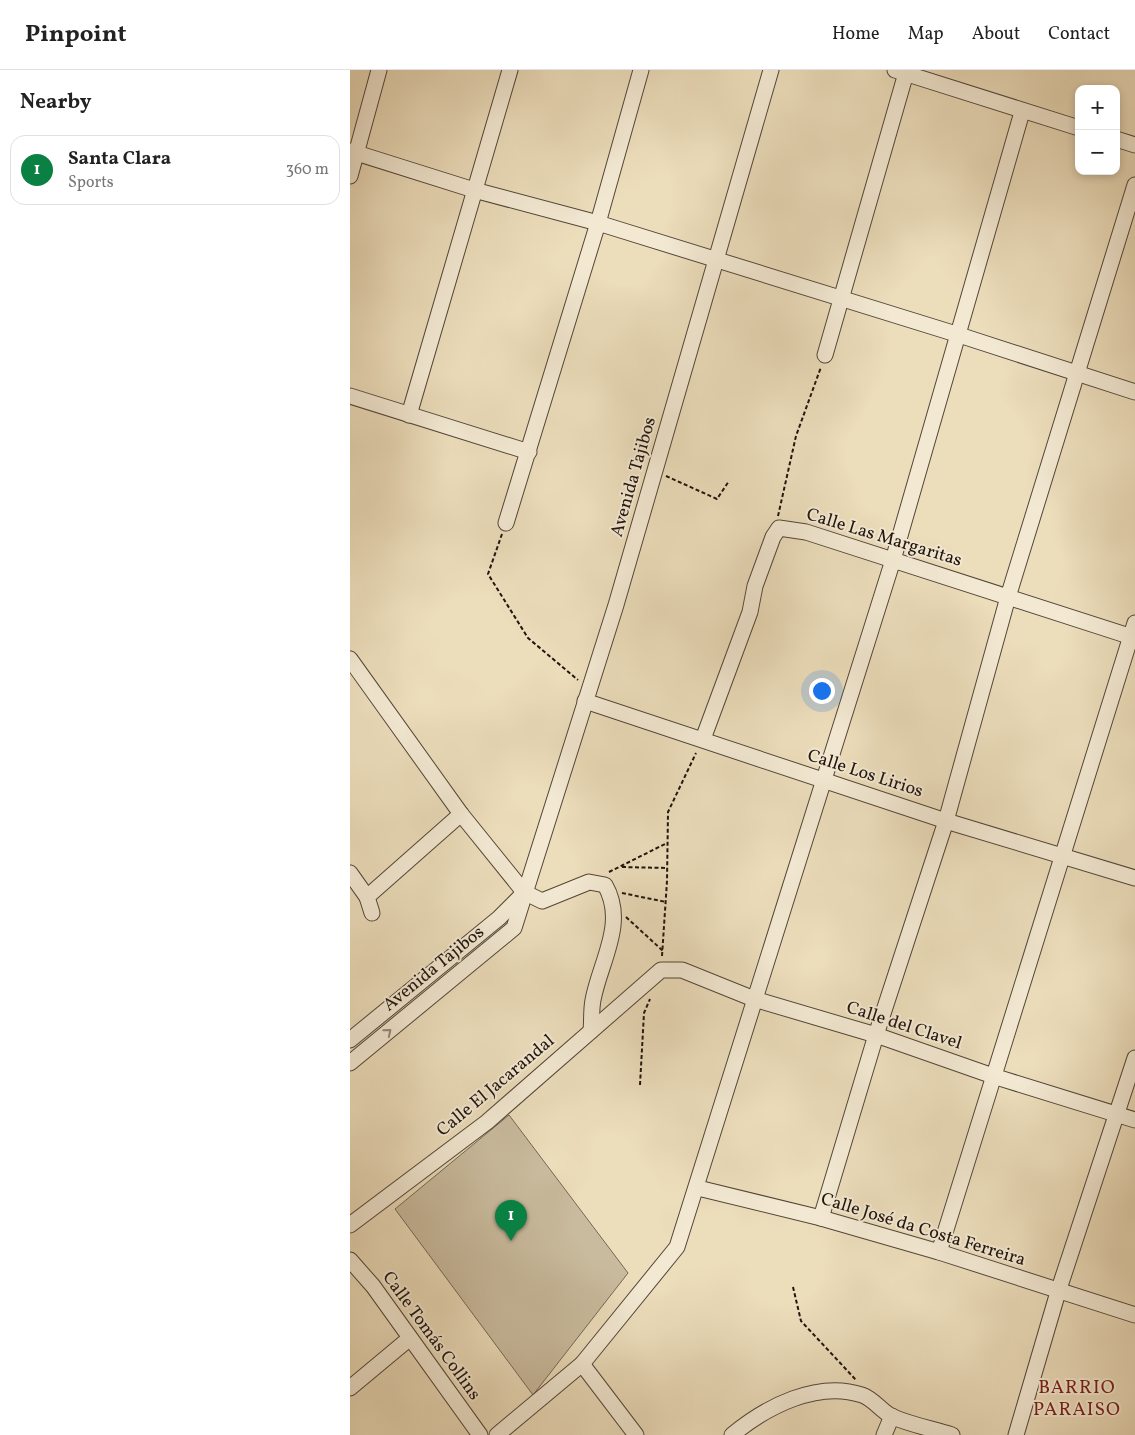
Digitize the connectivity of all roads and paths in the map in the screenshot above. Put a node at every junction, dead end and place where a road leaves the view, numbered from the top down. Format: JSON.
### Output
{"nodes":[{"id":1,"x":379,"y":70,"type":"edge"},
{"id":2,"x":510,"y":70,"type":"edge"},
{"id":3,"x":641,"y":70,"type":"edge"},
{"id":4,"x":771,"y":70,"type":"edge"},
{"id":5,"x":900,"y":72,"type":"edge"},
{"id":6,"x":1022,"y":112,"type":"junction"},
{"id":7,"x":1075,"y":127,"type":"edge"},
{"id":8,"x":1120,"y":140,"type":"edge"},
{"id":9,"x":1135,"y":145,"type":"edge"},
{"id":10,"x":353,"y":152,"type":"edge"},
{"id":11,"x":350,"y":176,"type":"edge"},
{"id":12,"x":1135,"y":185,"type":"edge"},
{"id":13,"x":474,"y":190,"type":"junction"},
{"id":14,"x":598,"y":223,"type":"junction"},
{"id":15,"x":716,"y":261,"type":"junction"},
{"id":16,"x":842,"y":300,"type":"junction"},
{"id":17,"x":956,"y":334,"type":"junction"},
{"id":18,"x":825,"y":355,"type":"joint"},
{"id":19,"x":1078,"y":374,"type":"junction"},
{"id":20,"x":1135,"y":392,"type":"edge"},
{"id":21,"x":350,"y":396,"type":"edge"},
{"id":22,"x":408,"y":415,"type":"junction"},
{"id":23,"x":529,"y":452,"type":"junction"},
{"id":24,"x":655,"y":471,"type":"junction"},
{"id":25,"x":728,"y":482,"type":"dead end"},
{"id":26,"x":506,"y":523,"type":"joint"},
{"id":27,"x":779,"y":528,"type":"junction"},
{"id":28,"x":893,"y":560,"type":"junction"},
{"id":29,"x":1008,"y":597,"type":"junction"},
{"id":30,"x":1134,"y":633,"type":"edge"},
{"id":31,"x":350,"y":659,"type":"edge"},
{"id":32,"x":591,"y":682,"type":"junction"},
{"id":33,"x":585,"y":701,"type":"junction"},
{"id":34,"x":703,"y":739,"type":"junction"},
{"id":35,"x":823,"y":780,"type":"junction"},
{"id":36,"x":461,"y":814,"type":"junction"},
{"id":37,"x":946,"y":820,"type":"junction"},
{"id":38,"x":668,"y":843,"type":"junction"},
{"id":39,"x":1062,"y":856,"type":"junction"},
{"id":40,"x":620,"y":867,"type":"junction"},
{"id":41,"x":667,"y":868,"type":"junction"},
{"id":42,"x":350,"y":873,"type":"edge"},
{"id":43,"x":1135,"y":878,"type":"edge"},
{"id":44,"x":589,"y":882,"type":"junction"},
{"id":45,"x":524,"y":892,"type":"junction"},
{"id":46,"x":367,"y":897,"type":"junction"},
{"id":47,"x":610,"y":897,"type":"junction"},
{"id":48,"x":666,"y":902,"type":"junction"},
{"id":49,"x":372,"y":913,"type":"dead end"},
{"id":50,"x":663,"y":951,"type":"junction"},
{"id":51,"x":662,"y":970,"type":"junction"},
{"id":52,"x":651,"y":996,"type":"dead end"},
{"id":53,"x":754,"y":999,"type":"junction"},
{"id":54,"x":591,"y":1031,"type":"junction"},
{"id":55,"x":876,"y":1035,"type":"junction"},
{"id":56,"x":350,"y":1040,"type":"edge"},
{"id":57,"x":1135,"y":1058,"type":"edge"},
{"id":58,"x":350,"y":1063,"type":"edge"},
{"id":59,"x":993,"y":1076,"type":"junction"},
{"id":60,"x":640,"y":1085,"type":"dead end"},
{"id":61,"x":1117,"y":1115,"type":"junction"},
{"id":62,"x":1135,"y":1120,"type":"edge"},
{"id":63,"x":698,"y":1188,"type":"junction"},
{"id":64,"x":821,"y":1218,"type":"junction"},
{"id":65,"x":350,"y":1224,"type":"edge"},
{"id":66,"x":938,"y":1252,"type":"junction"},
{"id":67,"x":350,"y":1260,"type":"edge"},
{"id":68,"x":793,"y":1287,"type":"dead end"},
{"id":69,"x":1058,"y":1292,"type":"junction"},
{"id":70,"x":1135,"y":1314,"type":"edge"},
{"id":71,"x":410,"y":1338,"type":"junction"},
{"id":72,"x":582,"y":1364,"type":"junction"},
{"id":73,"x":350,"y":1388,"type":"edge"},
{"id":74,"x":864,"y":1395,"type":"junction"},
{"id":75,"x":892,"y":1416,"type":"junction"},
{"id":76,"x":480,"y":1435,"type":"edge"},
{"id":77,"x":497,"y":1435,"type":"edge"},
{"id":78,"x":636,"y":1435,"type":"edge"},
{"id":79,"x":732,"y":1435,"type":"edge"},
{"id":80,"x":884,"y":1435,"type":"edge"},
{"id":81,"x":952,"y":1435,"type":"edge"},
{"id":82,"x":1016,"y":1435,"type":"edge"}],
"edges":[{"from":1,"to":10,"type":"street"},
{"from":2,"to":13,"type":"street"},
{"from":3,"to":14,"type":"street"},
{"from":4,"to":15,"type":"street","name":"Avenida Tajibos"},
{"from":5,"to":6,"type":"street"},
{"from":5,"to":16,"type":"street"},
{"from":6,"to":7,"type":"street"},
{"from":6,"to":17,"type":"street"},
{"from":8,"to":9,"type":"street"},
{"from":10,"to":11,"type":"street"},
{"from":10,"to":13,"type":"street"},
{"from":12,"to":19,"type":"street"},
{"from":13,"to":14,"type":"street"},
{"from":13,"to":22,"type":"street"},
{"from":14,"to":15,"type":"street"},
{"from":14,"to":23,"type":"street"},
{"from":15,"to":16,"type":"street"},
{"from":15,"to":24,"type":"street","name":"Avenida Tajibos"},
{"from":16,"to":17,"type":"street"},
{"from":16,"to":18,"type":"street"},
{"from":17,"to":19,"type":"street"},
{"from":17,"to":28,"type":"street"},
{"from":18,"to":27,"type":"path"},
{"from":19,"to":20,"type":"street"},
{"from":19,"to":29,"type":"street"},
{"from":21,"to":22,"type":"street"},
{"from":22,"to":23,"type":"street"},
{"from":23,"to":26,"type":"street"},
{"from":24,"to":25,"type":"path"},
{"from":24,"to":32,"type":"street","name":"Avenida Tajibos"},
{"from":26,"to":32,"type":"path"},
{"from":27,"to":28,"type":"street","name":"Calle Las Margaritas"},
{"from":27,"to":34,"type":"street","name":"Calle Las Margaritas"},
{"from":28,"to":29,"type":"street","name":"Calle Las Margaritas"},
{"from":28,"to":35,"type":"street"},
{"from":29,"to":30,"type":"street","name":"Calle Las Margaritas"},
{"from":29,"to":37,"type":"street"},
{"from":30,"to":39,"type":"street"},
{"from":31,"to":36,"type":"street"},
{"from":32,"to":33,"type":"street","name":"Avenida Tajibos"},
{"from":33,"to":34,"type":"street","name":"Calle Los Lirios"},
{"from":33,"to":45,"type":"street","name":"Avenida Tajibos"},
{"from":34,"to":35,"type":"street","name":"Calle Los Lirios"},
{"from":34,"to":38,"type":"path"},
{"from":35,"to":37,"type":"street","name":"Calle Los Lirios"},
{"from":35,"to":53,"type":"street"},
{"from":36,"to":45,"type":"street"},
{"from":36,"to":46,"type":"street"},
{"from":37,"to":39,"type":"street","name":"Calle Los Lirios"},
{"from":37,"to":55,"type":"street"},
{"from":38,"to":40,"type":"path"},
{"from":38,"to":41,"type":"path"},
{"from":39,"to":43,"type":"street","name":"Calle Los Lirios"},
{"from":39,"to":59,"type":"street"},
{"from":40,"to":41,"type":"path"},
{"from":40,"to":44,"type":"path"},
{"from":41,"to":48,"type":"path"},
{"from":42,"to":46,"type":"street"},
{"from":44,"to":45,"type":"street"},
{"from":44,"to":47,"type":"street"},
{"from":45,"to":56,"type":"street","name":"Avenida Tajibos"},
{"from":58,"to":45,"type":"street","name":"Avenida Tajibos","one_way":true},
{"from":46,"to":49,"type":"street"},
{"from":47,"to":48,"type":"path"},
{"from":47,"to":50,"type":"path"},
{"from":47,"to":54,"type":"street"},
{"from":48,"to":50,"type":"path"},
{"from":50,"to":51,"type":"path"},
{"from":51,"to":53,"type":"street","name":"Calle del Clavel"},
{"from":51,"to":54,"type":"street","name":"Calle El Jacarandal"},
{"from":52,"to":60,"type":"path"},
{"from":53,"to":55,"type":"street","name":"Calle del Clavel"},
{"from":53,"to":63,"type":"street"},
{"from":54,"to":65,"type":"street","name":"Calle El Jacarandal"},
{"from":55,"to":59,"type":"street","name":"Calle del Clavel"},
{"from":55,"to":64,"type":"street"},
{"from":57,"to":61,"type":"street"},
{"from":59,"to":61,"type":"street","name":"Calle del Clavel"},
{"from":59,"to":66,"type":"street"},
{"from":61,"to":62,"type":"street","name":"Calle del Clavel"},
{"from":61,"to":69,"type":"street"},
{"from":63,"to":64,"type":"street","name":"Calle José da Costa Ferreira"},
{"from":63,"to":72,"type":"street"},
{"from":64,"to":66,"type":"street","name":"Calle José da Costa Ferreira"},
{"from":66,"to":69,"type":"street","name":"Calle José da Costa Ferreira"},
{"from":67,"to":71,"type":"street","name":"Calle Tomás Collins"},
{"from":68,"to":74,"type":"path"},
{"from":69,"to":70,"type":"street","name":"Calle José da Costa Ferreira"},
{"from":69,"to":82,"type":"street"},
{"from":71,"to":73,"type":"street"},
{"from":71,"to":76,"type":"street","name":"Calle Tomás Collins"},
{"from":72,"to":77,"type":"street"},
{"from":72,"to":78,"type":"street"},
{"from":74,"to":75,"type":"street"},
{"from":74,"to":79,"type":"street"},
{"from":75,"to":80,"type":"street"},
{"from":75,"to":81,"type":"street"}]}
